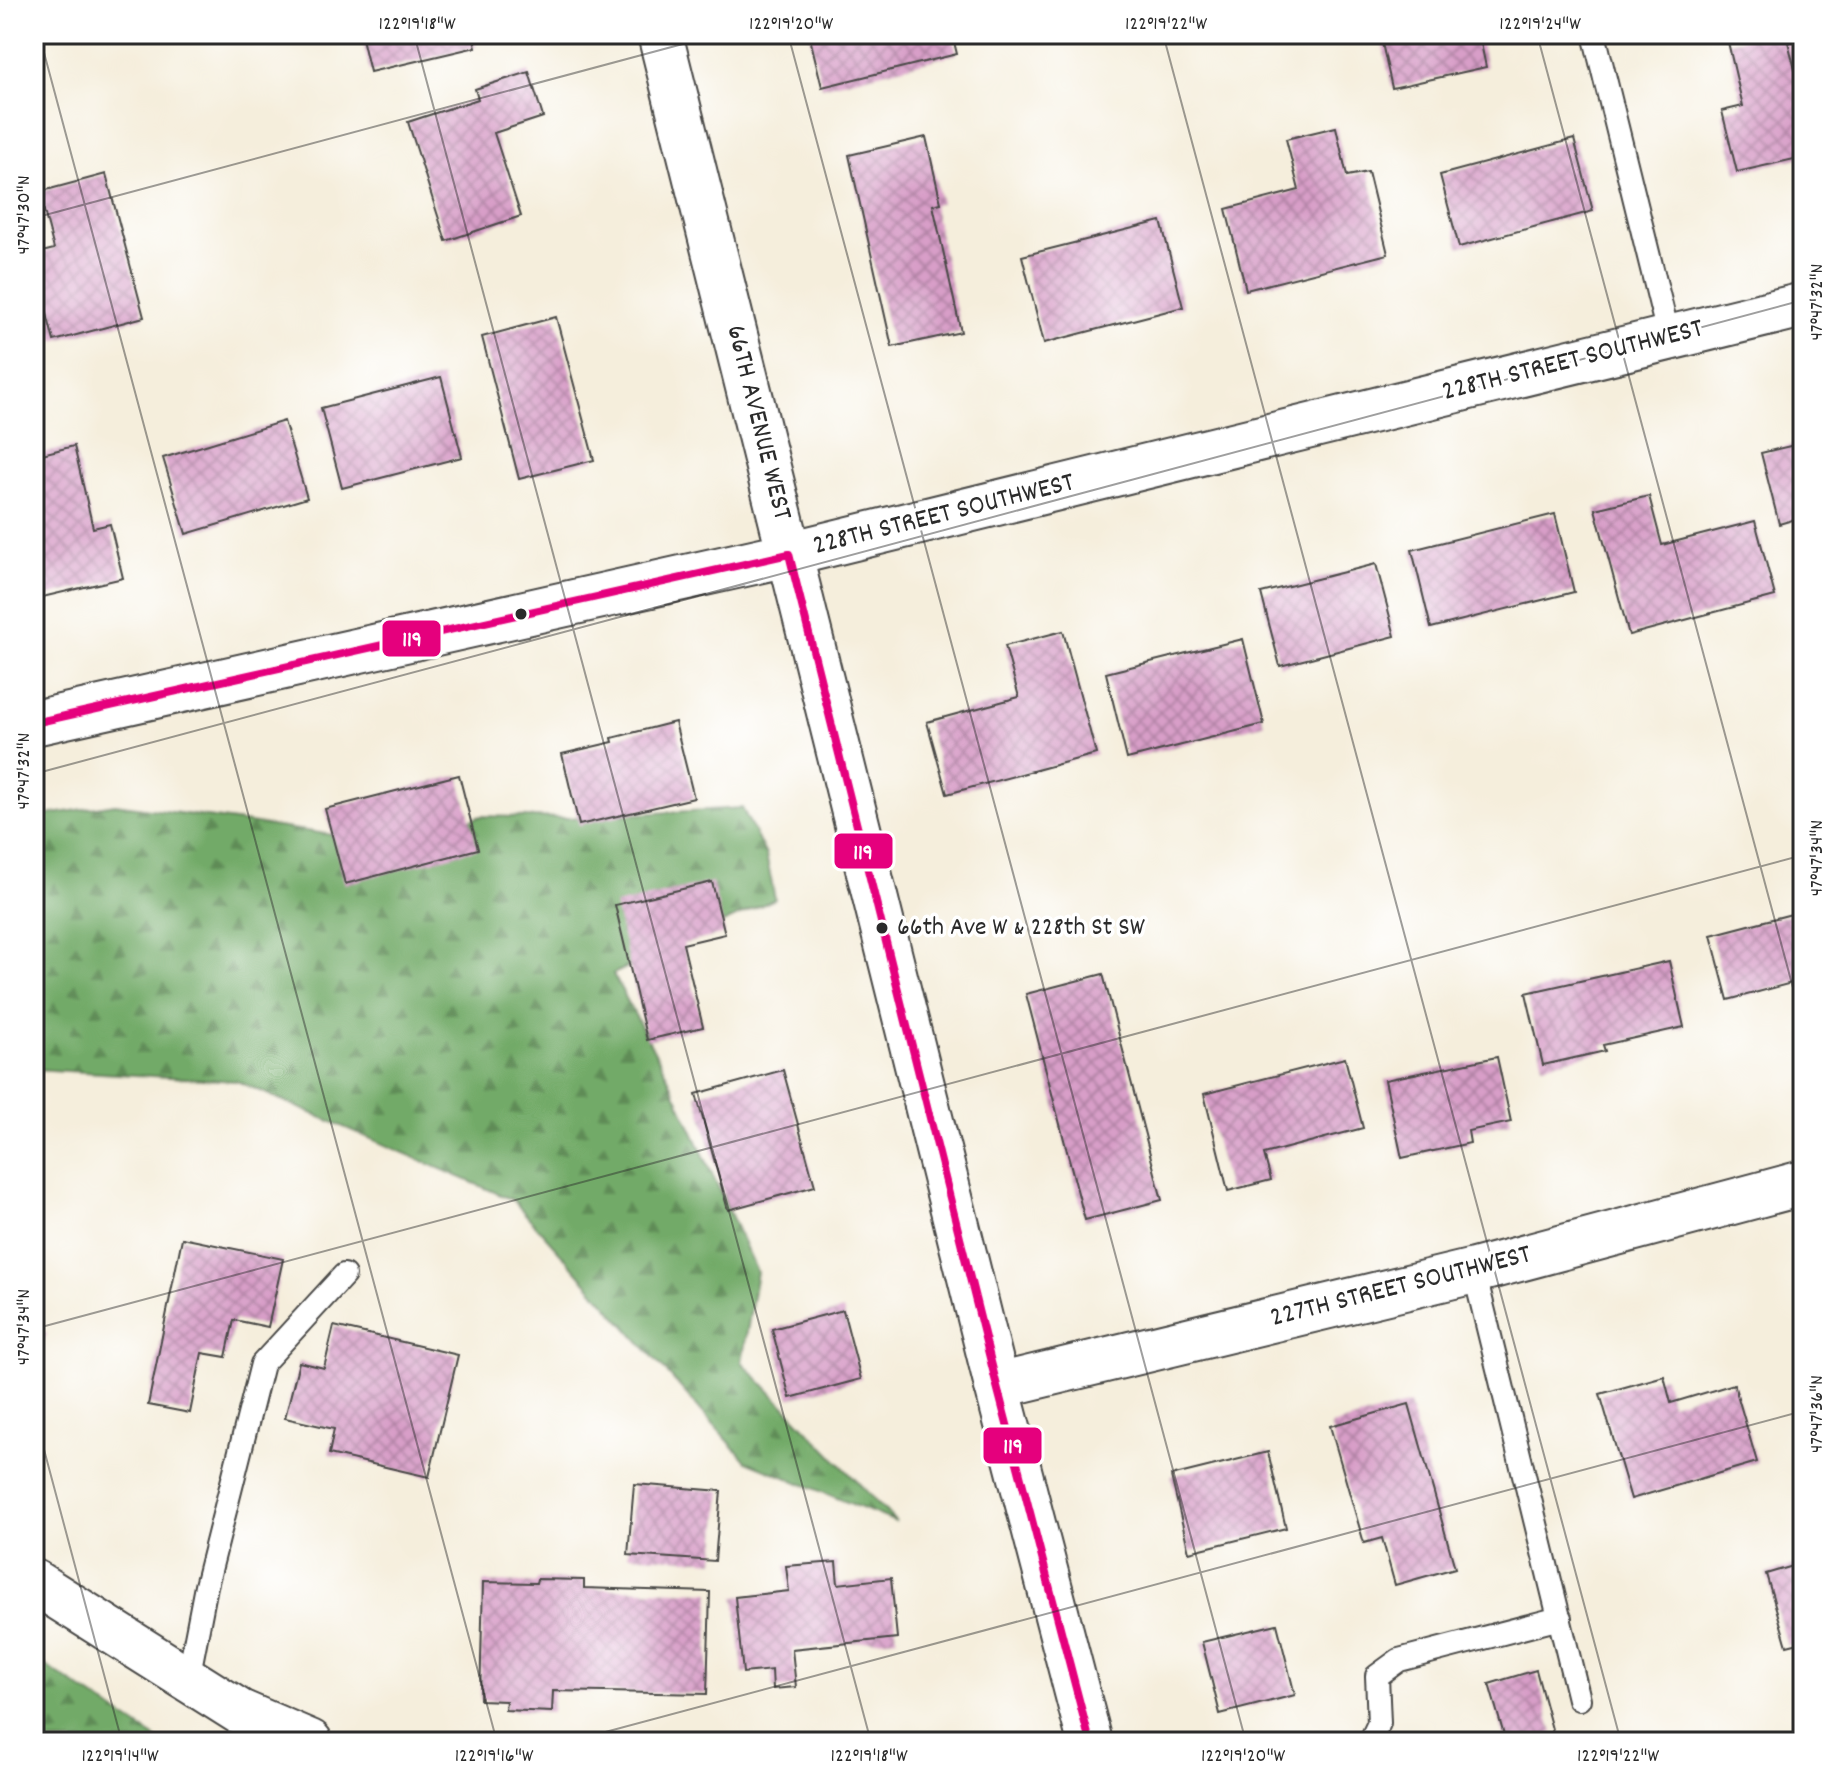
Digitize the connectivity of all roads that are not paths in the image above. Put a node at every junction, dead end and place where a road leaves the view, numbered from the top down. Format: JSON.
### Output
{"nodes":[{"id":1,"x":660,"y":34,"type":"edge"},
{"id":2,"x":1594,"y":34,"type":"edge"},
{"id":3,"x":1803,"y":305,"type":"edge"},
{"id":4,"x":1669,"y":338,"type":"junction"},
{"id":5,"x":789,"y":554,"type":"junction"},
{"id":6,"x":34,"y":723,"type":"edge"},
{"id":7,"x":1803,"y":1183,"type":"edge"},
{"id":8,"x":1474,"y":1271,"type":"junction"},
{"id":9,"x":344,"y":1275,"type":"dead end"},
{"id":10,"x":997,"y":1386,"type":"junction"},
{"id":11,"x":34,"y":1582,"type":"edge"},
{"id":12,"x":1560,"y":1618,"type":"junction"},
{"id":13,"x":188,"y":1679,"type":"junction"},
{"id":14,"x":1579,"y":1699,"type":"dead end"},
{"id":15,"x":310,"y":1742,"type":"edge"},
{"id":16,"x":1090,"y":1742,"type":"edge"},
{"id":17,"x":1370,"y":1742,"type":"edge"}],
"edges":[{"from":1,"to":5,"type":"street","name":"66TH AVENUE WEST"},
{"from":2,"to":4,"type":"lane"},
{"from":3,"to":4,"type":"street","name":"228TH STREET SOUTHWEST"},
{"from":4,"to":5,"type":"street","name":"228TH STREET SOUTHWEST"},
{"from":5,"to":6,"type":"street","name":"228TH STREET SOUTHWEST"},
{"from":5,"to":10,"type":"street","name":"66TH AVENUE WEST"},
{"from":7,"to":8,"type":"street","name":"227TH STREET SOUTHWEST"},
{"from":8,"to":10,"type":"street","name":"227TH STREET SOUTHWEST"},
{"from":8,"to":12,"type":"lane"},
{"from":9,"to":13,"type":"lane"},
{"from":10,"to":16,"type":"street","name":"66TH AVENUE WEST"},
{"from":11,"to":13,"type":"street"},
{"from":12,"to":14,"type":"lane"},
{"from":12,"to":17,"type":"lane"},
{"from":13,"to":15,"type":"street"}]}
